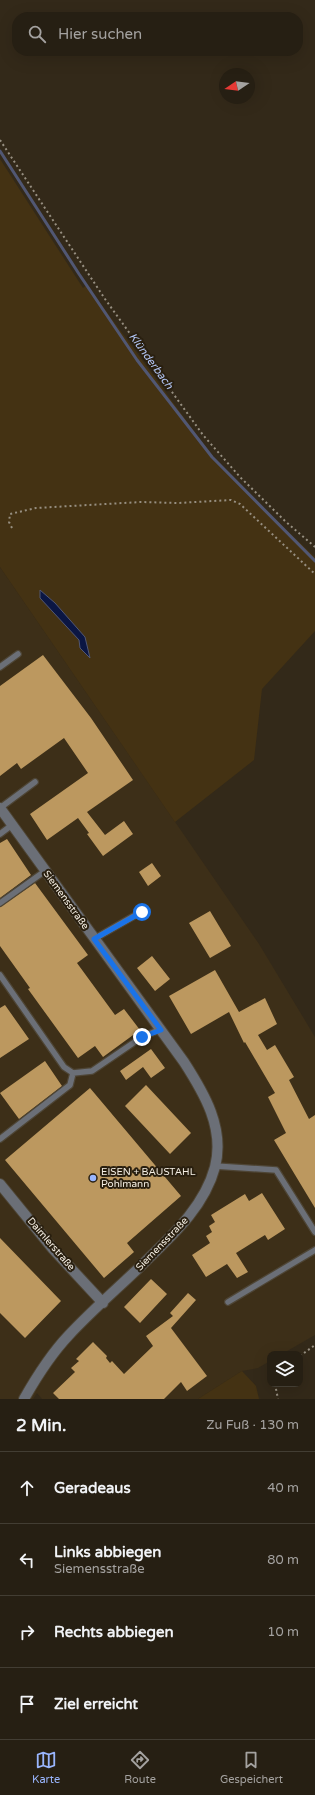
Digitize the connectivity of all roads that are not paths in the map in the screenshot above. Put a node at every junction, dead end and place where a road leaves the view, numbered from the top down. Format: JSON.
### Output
{"nodes":[{"id":1,"x":18,"y":654,"type":"dead end"},
{"id":2,"x":0,"y":668,"type":"edge"},
{"id":3,"x":35,"y":782,"type":"dead end"},
{"id":4,"x":0,"y":808,"type":"edge"},
{"id":5,"x":12,"y":825,"type":"junction"},
{"id":6,"x":0,"y":834,"type":"edge"},
{"id":7,"x":45,"y":871,"type":"junction"},
{"id":8,"x":0,"y":903,"type":"edge"},
{"id":9,"x":142,"y":912,"type":"dead end"},
{"id":10,"x":94,"y":939,"type":"junction"},
{"id":11,"x":0,"y":975,"type":"edge"},
{"id":12,"x":161,"y":1030,"type":"junction"},
{"id":13,"x":73,"y":1073,"type":"junction"},
{"id":14,"x":0,"y":1139,"type":"edge"},
{"id":15,"x":215,"y":1166,"type":"junction"},
{"id":16,"x":0,"y":1184,"type":"edge"},
{"id":17,"x":315,"y":1232,"type":"edge"},
{"id":18,"x":315,"y":1250,"type":"edge"},
{"id":19,"x":228,"y":1302,"type":"dead end"},
{"id":20,"x":103,"y":1303,"type":"junction"},
{"id":21,"x":24,"y":1399,"type":"edge"}],
"edges":[{"from":1,"to":2,"type":"lane"},
{"from":3,"to":4,"type":"lane"},
{"from":4,"to":5,"type":"street","name":"Siemensstraße"},
{"from":5,"to":6,"type":"lane"},
{"from":5,"to":7,"type":"street","name":"Siemensstraße"},
{"from":7,"to":8,"type":"lane"},
{"from":7,"to":10,"type":"street","name":"Siemensstraße"},
{"from":9,"to":10,"type":"lane"},
{"from":10,"to":12,"type":"street","name":"Siemensstraße"},
{"from":11,"to":13,"type":"lane"},
{"from":12,"to":13,"type":"lane"},
{"from":12,"to":15,"type":"street","name":"Siemensstraße"},
{"from":13,"to":14,"type":"lane"},
{"from":15,"to":17,"type":"lane"},
{"from":15,"to":20,"type":"street","name":"Siemensstraße"},
{"from":16,"to":20,"type":"street","name":"Daimlerstraße"},
{"from":18,"to":19,"type":"lane"},
{"from":20,"to":21,"type":"street","name":"Siemensstraße"}]}
